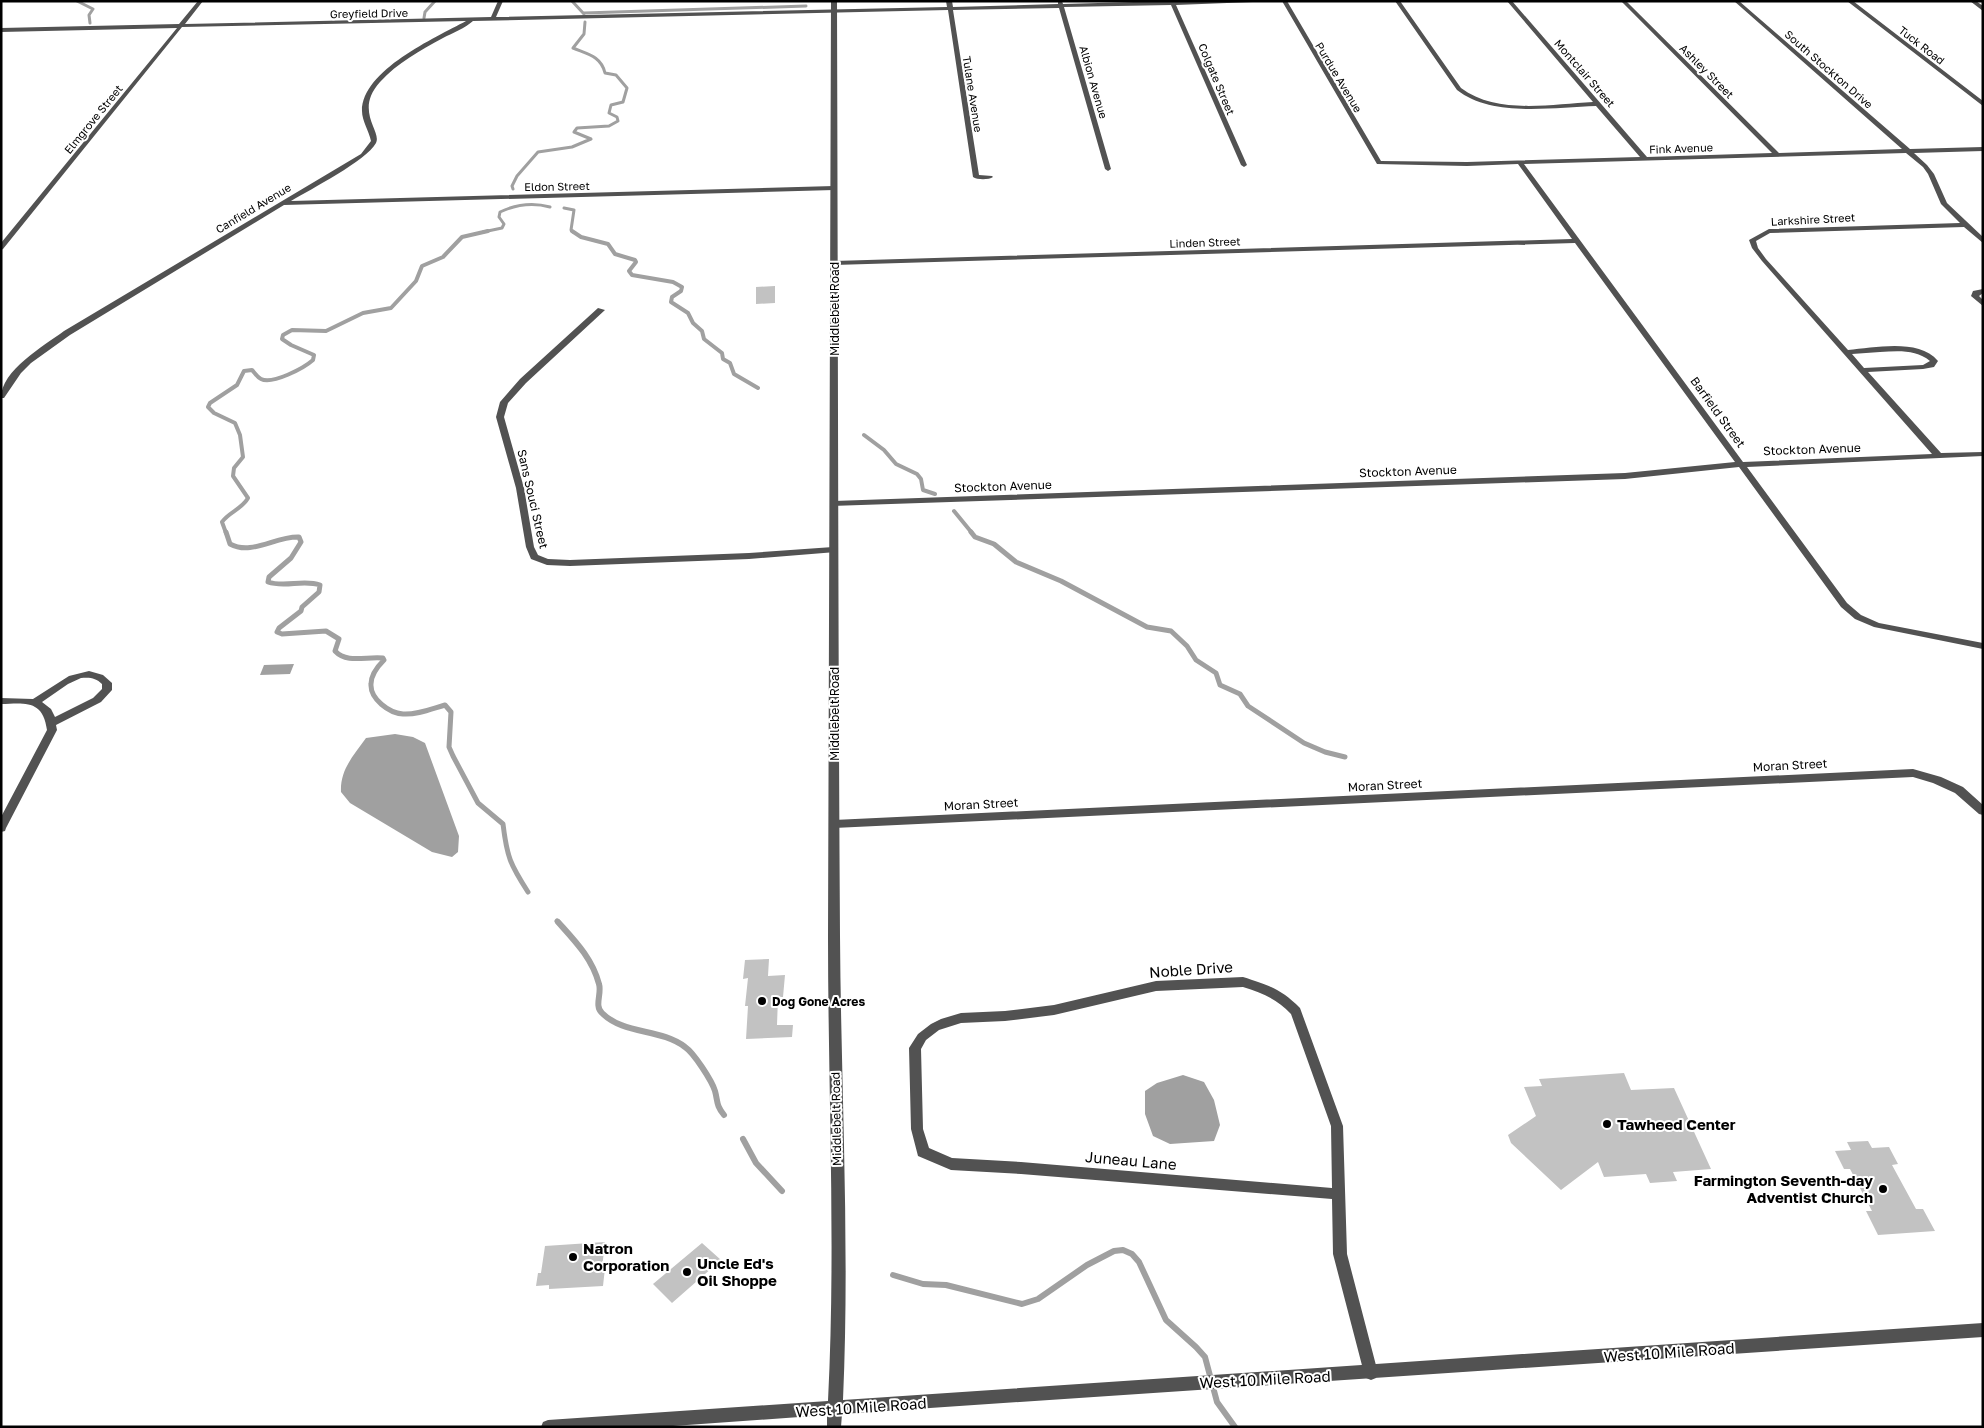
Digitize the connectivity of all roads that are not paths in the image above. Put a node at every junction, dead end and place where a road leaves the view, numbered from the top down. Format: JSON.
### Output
{"nodes":[{"id":1,"x":201,"y":1,"type":"edge"},
{"id":2,"x":501,"y":1,"type":"edge"},
{"id":3,"x":834,"y":1,"type":"edge"},
{"id":4,"x":949,"y":1,"type":"edge"},
{"id":5,"x":1276,"y":1,"type":"edge"},
{"id":6,"x":1284,"y":1,"type":"edge"},
{"id":7,"x":1396,"y":1,"type":"edge"},
{"id":8,"x":1509,"y":1,"type":"edge"},
{"id":9,"x":1623,"y":1,"type":"edge"},
{"id":10,"x":1736,"y":1,"type":"edge"},
{"id":11,"x":1849,"y":1,"type":"edge"},
{"id":12,"x":1972,"y":1,"type":"edge"},
{"id":13,"x":1172,"y":3,"type":"edge"},
{"id":14,"x":1060,"y":4,"type":"edge"},
{"id":15,"x":1983,"y":9,"type":"edge"},
{"id":16,"x":950,"y":10,"type":"junction"},
{"id":17,"x":835,"y":13,"type":"junction"},
{"id":18,"x":492,"y":20,"type":"junction"},
{"id":19,"x":471,"y":21,"type":"junction"},
{"id":20,"x":180,"y":26,"type":"junction"},
{"id":21,"x":1,"y":30,"type":"edge"},
{"id":22,"x":1598,"y":104,"type":"junction"},
{"id":23,"x":1983,"y":104,"type":"edge"},
{"id":24,"x":1983,"y":149,"type":"edge"},
{"id":25,"x":1909,"y":151,"type":"junction"},
{"id":26,"x":1777,"y":155,"type":"junction"},
{"id":27,"x":1645,"y":159,"type":"junction"},
{"id":28,"x":1379,"y":163,"type":"joint"},
{"id":29,"x":1520,"y":163,"type":"junction"},
{"id":30,"x":1244,"y":165,"type":"dead end"},
{"id":31,"x":1108,"y":169,"type":"dead end"},
{"id":32,"x":990,"y":176,"type":"dead end"},
{"id":33,"x":834,"y":188,"type":"junction"},
{"id":34,"x":281,"y":203,"type":"junction"},
{"id":35,"x":1964,"y":225,"type":"junction"},
{"id":36,"x":1578,"y":241,"type":"junction"},
{"id":37,"x":1983,"y":241,"type":"edge"},
{"id":38,"x":1,"y":248,"type":"edge"},
{"id":39,"x":834,"y":263,"type":"junction"},
{"id":40,"x":1983,"y":292,"type":"edge"},
{"id":41,"x":1983,"y":304,"type":"edge"},
{"id":42,"x":601,"y":310,"type":"dead end"},
{"id":43,"x":1846,"y":352,"type":"junction"},
{"id":44,"x":1862,"y":370,"type":"junction"},
{"id":45,"x":1,"y":396,"type":"edge"},
{"id":46,"x":1983,"y":454,"type":"edge"},
{"id":47,"x":1939,"y":456,"type":"junction"},
{"id":48,"x":1741,"y":464,"type":"junction"},
{"id":49,"x":834,"y":504,"type":"junction"},
{"id":50,"x":833,"y":550,"type":"junction"},
{"id":51,"x":1983,"y":646,"type":"edge"},
{"id":52,"x":1,"y":701,"type":"edge"},
{"id":53,"x":35,"y":702,"type":"junction"},
{"id":54,"x":52,"y":723,"type":"junction"},
{"id":55,"x":1983,"y":811,"type":"edge"},
{"id":56,"x":834,"y":824,"type":"junction"},
{"id":57,"x":1,"y":828,"type":"edge"},
{"id":58,"x":923,"y":1152,"type":"joint"},
{"id":59,"x":1338,"y":1194,"type":"junction"},
{"id":60,"x":1983,"y":1330,"type":"edge"},
{"id":61,"x":1371,"y":1373,"type":"junction"},
{"id":62,"x":834,"y":1409,"type":"junction"},
{"id":63,"x":548,"y":1427,"type":"edge"},
{"id":64,"x":834,"y":1427,"type":"edge"}],
"edges":[{"from":1,"to":20,"type":"street","name":"Elmgrove Street"},
{"from":2,"to":18,"type":"street"},
{"from":3,"to":17,"type":"street","name":"Middlebelt Road"},
{"from":4,"to":16,"type":"street","name":"Tulane Avenue"},
{"from":5,"to":13,"type":"street","name":"Greyfield Drive"},
{"from":6,"to":28,"type":"street","name":"Purdue Avenue"},
{"from":7,"to":22,"type":"street"},
{"from":8,"to":22,"type":"street","name":"Montclair Street"},
{"from":9,"to":26,"type":"street","name":"Ashley Street"},
{"from":10,"to":25,"type":"street","name":"South Stockton Drive"},
{"from":11,"to":23,"type":"street","name":"Tuck Road"},
{"from":12,"to":15,"type":"street"},
{"from":13,"to":14,"type":"street","name":"Greyfield Drive"},
{"from":13,"to":30,"type":"street","name":"Colgate Street"},
{"from":14,"to":16,"type":"street","name":"Greyfield Drive"},
{"from":14,"to":31,"type":"street","name":"Albion Avenue"},
{"from":16,"to":17,"type":"street","name":"Greyfield Drive"},
{"from":16,"to":32,"type":"street","name":"Tulane Avenue"},
{"from":17,"to":18,"type":"street","name":"Greyfield Drive"},
{"from":17,"to":33,"type":"street","name":"Middlebelt Road"},
{"from":18,"to":19,"type":"street","name":"Greyfield Drive"},
{"from":19,"to":20,"type":"street","name":"Greyfield Drive"},
{"from":19,"to":34,"type":"street","name":"Canfield Avenue"},
{"from":20,"to":21,"type":"street","name":"Greyfield Drive"},
{"from":20,"to":38,"type":"street","name":"Elmgrove Street"},
{"from":22,"to":27,"type":"street","name":"Montclair Street"},
{"from":24,"to":25,"type":"street","name":"Fink Avenue"},
{"from":25,"to":26,"type":"street","name":"Fink Avenue"},
{"from":25,"to":35,"type":"street","name":"South Stockton Drive"},
{"from":26,"to":27,"type":"street","name":"Fink Avenue"},
{"from":27,"to":29,"type":"street","name":"Fink Avenue"},
{"from":28,"to":29,"type":"street","name":"Fink Avenue"},
{"from":29,"to":36,"type":"street","name":"Barfield Street"},
{"from":33,"to":34,"type":"street","name":"Eldon Street"},
{"from":33,"to":39,"type":"street","name":"Middlebelt Road"},
{"from":34,"to":45,"type":"street","name":"Canfield Avenue"},
{"from":35,"to":37,"type":"street","name":"South Stockton Drive"},
{"from":35,"to":43,"type":"street","name":"Larkshire Street"},
{"from":36,"to":39,"type":"street","name":"Linden Street"},
{"from":36,"to":48,"type":"street","name":"Barfield Street"},
{"from":39,"to":49,"type":"street","name":"Middlebelt Road"},
{"from":40,"to":41,"type":"street"},
{"from":42,"to":50,"type":"street","name":"Sans Souci Street"},
{"from":43,"to":44,"type":"street","name":"Larkshire Street"},
{"from":43,"to":44,"type":"street"},
{"from":44,"to":47,"type":"street","name":"Larkshire Street"},
{"from":46,"to":47,"type":"street","name":"Stockton Avenue"},
{"from":47,"to":48,"type":"street","name":"Stockton Avenue"},
{"from":48,"to":49,"type":"street","name":"Stockton Avenue"},
{"from":48,"to":51,"type":"street","name":"Barfield Street"},
{"from":49,"to":50,"type":"street","name":"Middlebelt Road"},
{"from":50,"to":56,"type":"street","name":"Middlebelt Road"},
{"from":52,"to":53,"type":"street"},
{"from":53,"to":54,"type":"street"},
{"from":53,"to":54,"type":"street"},
{"from":54,"to":57,"type":"street"},
{"from":55,"to":56,"type":"street","name":"Moran Street"},
{"from":56,"to":62,"type":"street","name":"Middlebelt Road"},
{"from":58,"to":59,"type":"street","name":"Juneau Lane"},
{"from":58,"to":59,"type":"street","name":"Noble Drive"},
{"from":59,"to":61,"type":"street","name":"Noble Drive"},
{"from":60,"to":61,"type":"street","name":"West 10 Mile Road"},
{"from":61,"to":62,"type":"street","name":"West 10 Mile Road"},
{"from":62,"to":63,"type":"street","name":"West 10 Mile Road"},
{"from":62,"to":64,"type":"street","name":"Middlebelt Road"}]}
